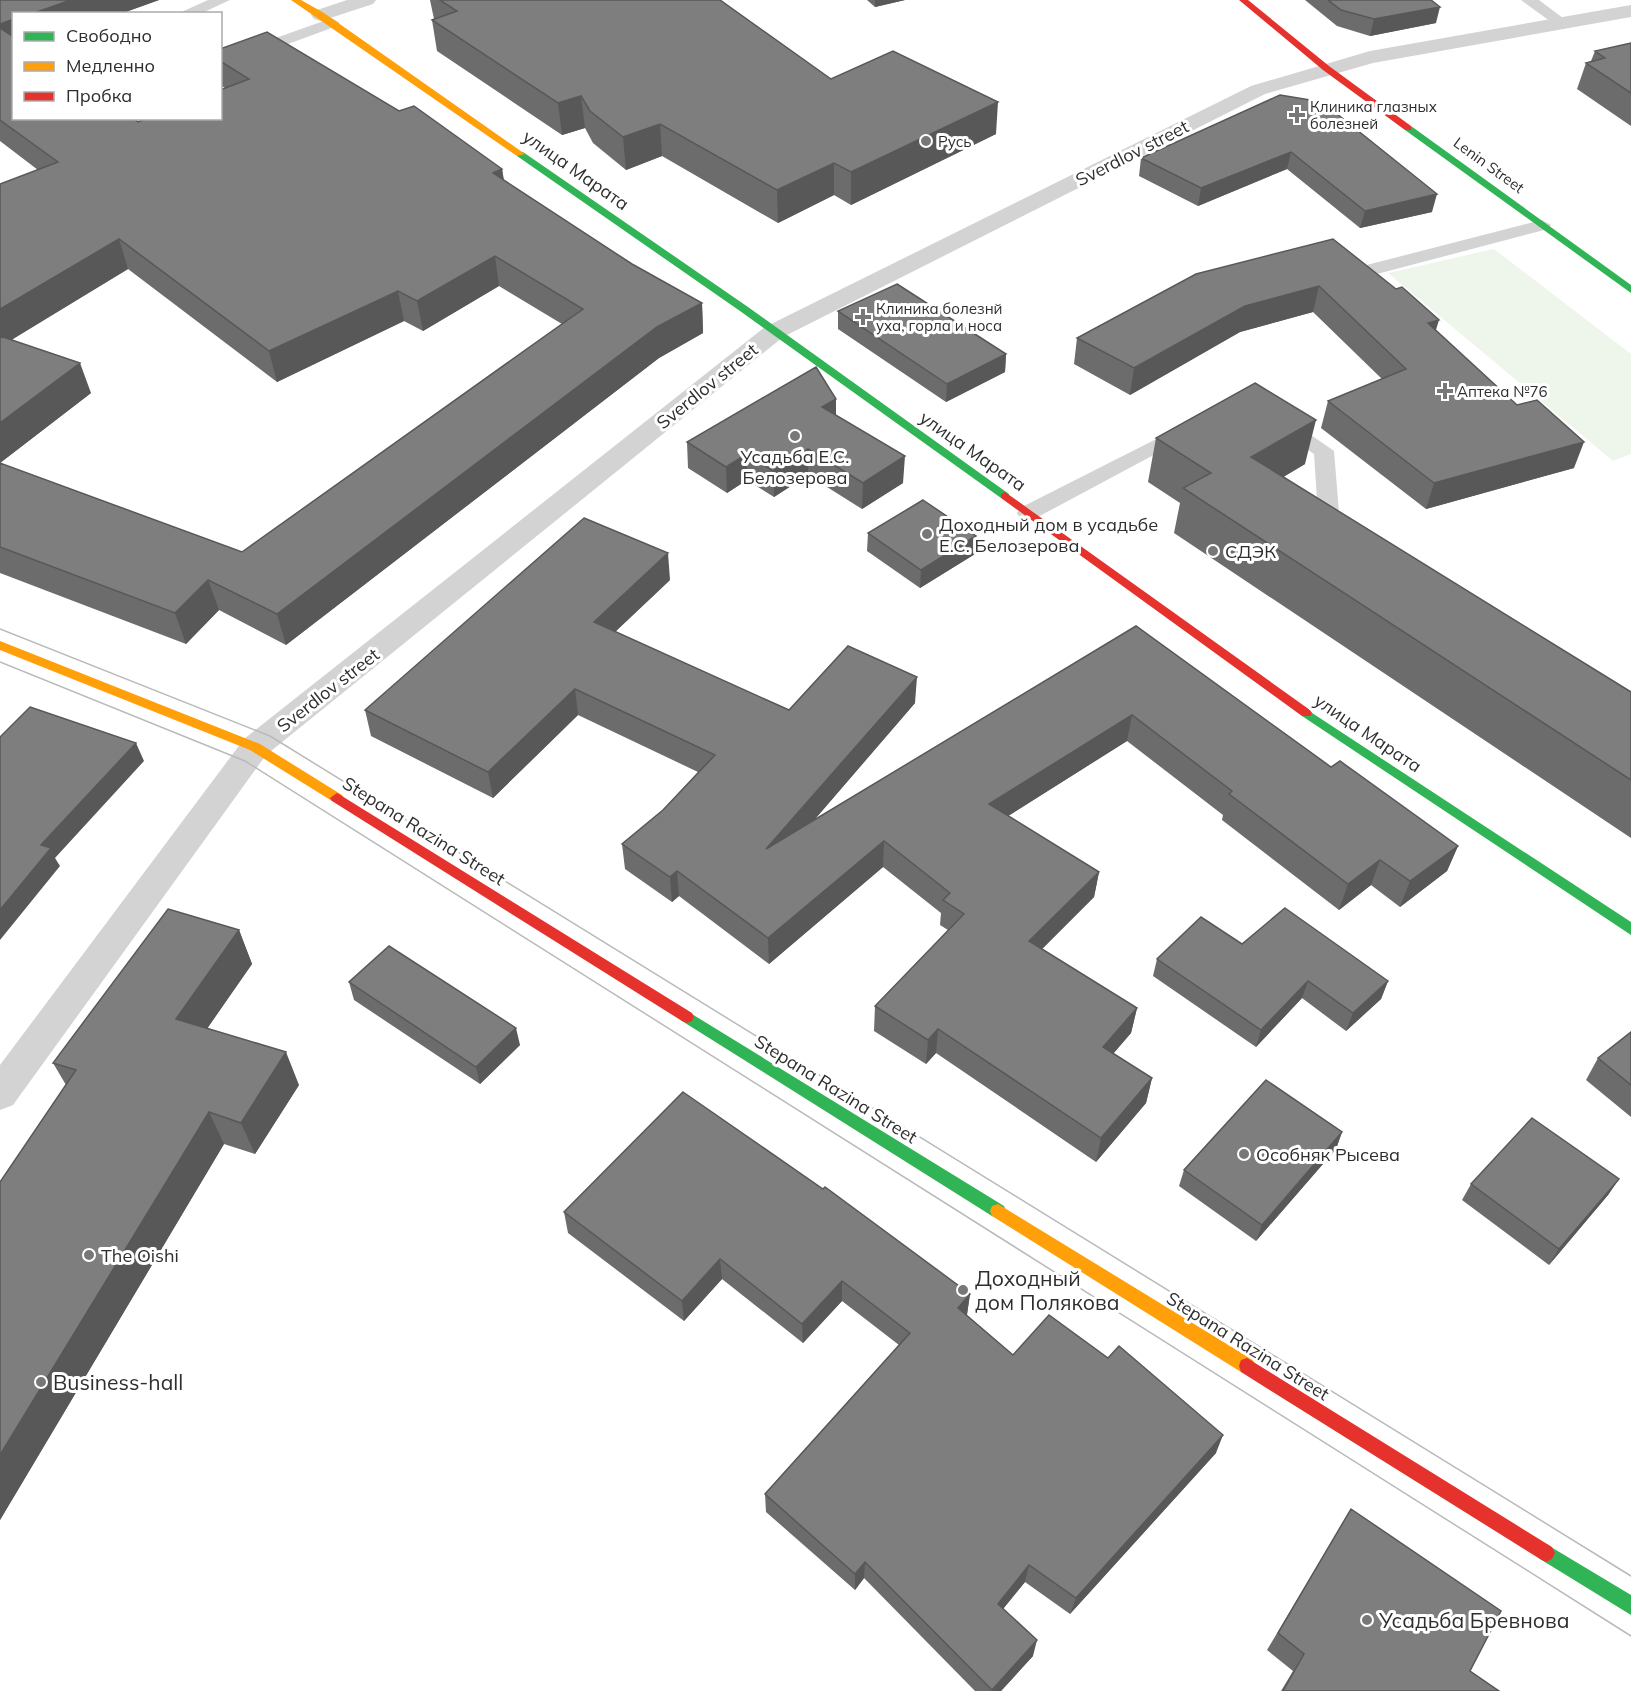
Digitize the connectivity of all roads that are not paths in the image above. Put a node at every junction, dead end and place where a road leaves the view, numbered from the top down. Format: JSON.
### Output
{"nodes":[{"id":1,"x":222,"y":0,"type":"edge"},
{"id":2,"x":295,"y":0,"type":"edge"},
{"id":3,"x":366,"y":0,"type":"edge"},
{"id":4,"x":1243,"y":0,"type":"edge"},
{"id":5,"x":1529,"y":0,"type":"edge"},
{"id":6,"x":1631,"y":11,"type":"edge"},
{"id":7,"x":189,"y":12,"type":"edge"},
{"id":8,"x":327,"y":19,"type":"junction"},
{"id":9,"x":1563,"y":24,"type":"junction"},
{"id":10,"x":222,"y":63,"type":"edge"},
{"id":11,"x":1326,"y":68,"type":"junction"},
{"id":12,"x":1542,"y":225,"type":"junction"},
{"id":13,"x":1358,"y":273,"type":"edge"},
{"id":14,"x":1631,"y":290,"type":"edge"},
{"id":15,"x":774,"y":332,"type":"junction"},
{"id":16,"x":1265,"y":412,"type":"edge"},
{"id":17,"x":1204,"y":420,"type":"edge"},
{"id":18,"x":1028,"y":513,"type":"junction"},
{"id":19,"x":1370,"y":540,"type":"edge"},
{"id":20,"x":0,"y":645,"type":"edge"},
{"id":21,"x":255,"y":747,"type":"junction"},
{"id":22,"x":1627,"y":919,"type":"edge"},
{"id":23,"x":0,"y":1094,"type":"edge"},
{"id":24,"x":1631,"y":1606,"type":"edge"}],
"edges":[{"from":1,"to":7,"type":"lane"},
{"from":2,"to":8,"type":"main road","name":"улица Марата"},
{"from":3,"to":8,"type":"street"},
{"from":4,"to":11,"type":"main road","name":"Lenin Street"},
{"from":5,"to":9,"type":"lane"},
{"from":6,"to":9,"type":"street","name":"Sverdlov street"},
{"from":8,"to":10,"type":"lane"},
{"from":8,"to":15,"type":"main road","name":"улица Марата"},
{"from":9,"to":11,"type":"street","name":"Sverdlov street"},
{"from":11,"to":12,"type":"main road","name":"Lenin Street"},
{"from":11,"to":15,"type":"street","name":"Sverdlov street"},
{"from":12,"to":13,"type":"lane"},
{"from":12,"to":14,"type":"main road","name":"Lenin Street"},
{"from":15,"to":18,"type":"main road","name":"улица Марата"},
{"from":15,"to":21,"type":"street","name":"Sverdlov street"},
{"from":16,"to":19,"type":"lane"},
{"from":17,"to":18,"type":"lane"},
{"from":18,"to":22,"type":"main road","name":"улица Марата"},
{"from":20,"to":21,"type":"main road","name":"Stepana Razina Street"},
{"from":21,"to":23,"type":"street","name":"Sverdlov street"},
{"from":21,"to":24,"type":"main road","name":"Stepana Razina Street"}]}
